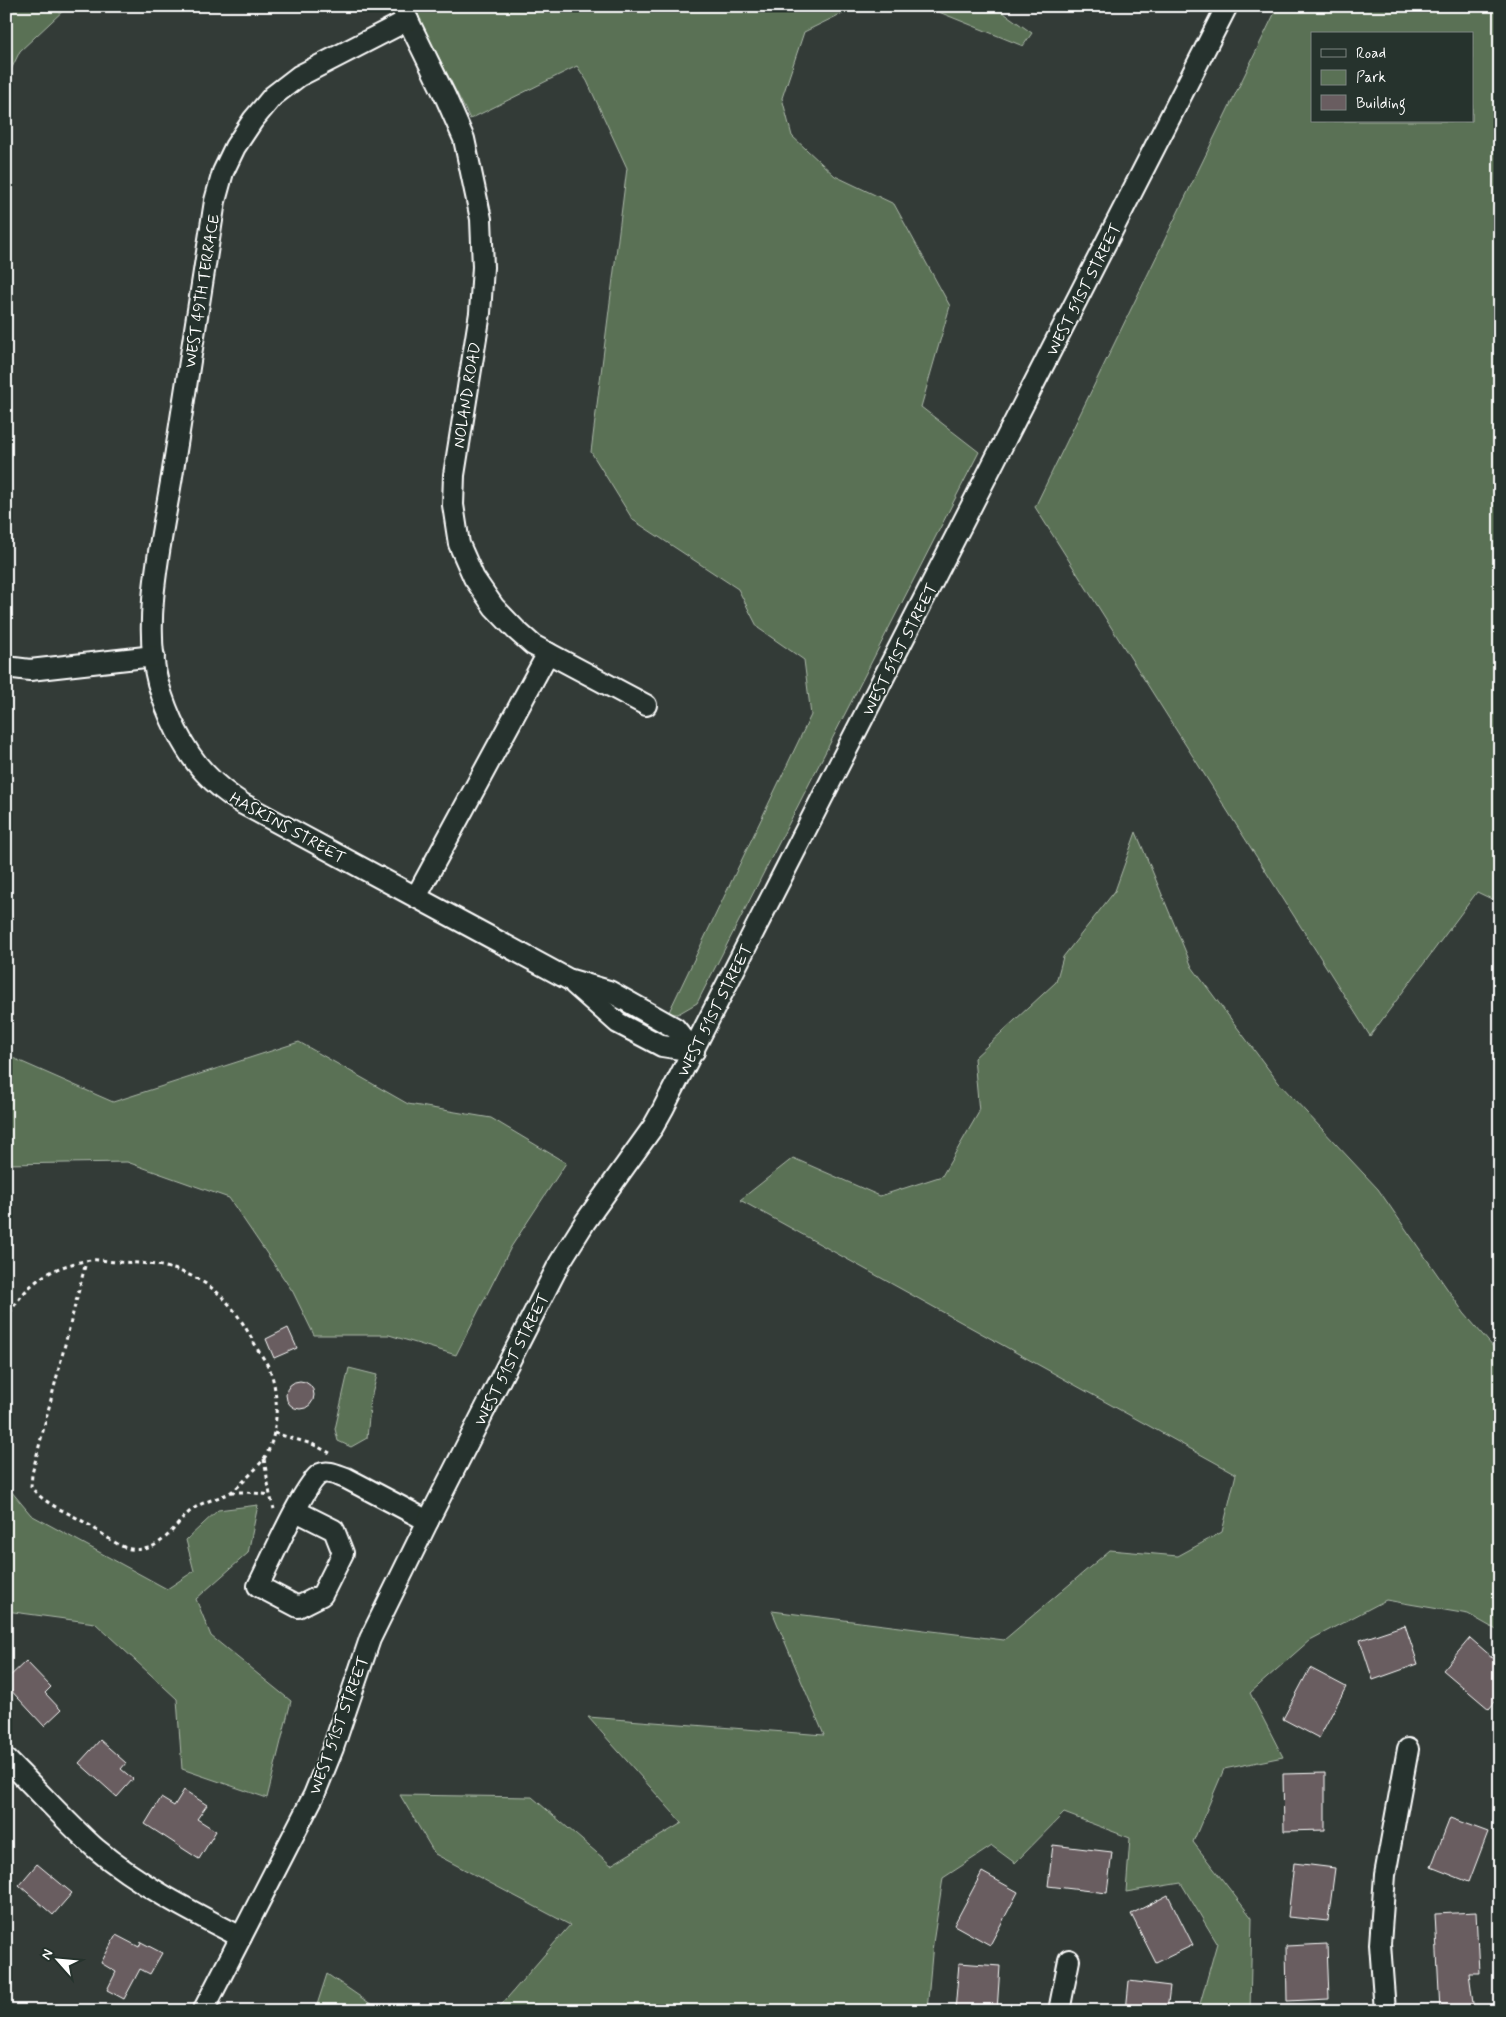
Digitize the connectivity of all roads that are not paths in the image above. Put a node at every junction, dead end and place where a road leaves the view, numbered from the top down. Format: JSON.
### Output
{"nodes":[{"id":1,"x":1227,"y":6,"type":"edge"},
{"id":2,"x":404,"y":13,"type":"edge"},
{"id":3,"x":548,"y":653,"type":"junction"},
{"id":4,"x":154,"y":656,"type":"junction"},
{"id":5,"x":6,"y":667,"type":"edge"},
{"id":6,"x":646,"y":705,"type":"dead end"},
{"id":7,"x":416,"y":897,"type":"junction"},
{"id":8,"x":694,"y":1051,"type":"junction"},
{"id":9,"x":293,"y":1515,"type":"junction"},
{"id":10,"x":428,"y":1521,"type":"junction"},
{"id":11,"x":1408,"y":1749,"type":"dead end"},
{"id":12,"x":6,"y":1759,"type":"edge"},
{"id":13,"x":240,"y":1937,"type":"junction"},
{"id":14,"x":1069,"y":1960,"type":"dead end"},
{"id":15,"x":203,"y":2011,"type":"edge"},
{"id":16,"x":1059,"y":2011,"type":"edge"},
{"id":17,"x":1385,"y":2011,"type":"edge"}],
"edges":[{"from":1,"to":8,"type":"street","name":"WEST 51ST STREET"},
{"from":2,"to":3,"type":"street","name":"NOLAND ROAD"},
{"from":2,"to":4,"type":"street","name":"WEST 49TH TERRACE"},
{"from":3,"to":6,"type":"street","name":"NOLAND ROAD"},
{"from":3,"to":7,"type":"street"},
{"from":4,"to":5,"type":"street"},
{"from":4,"to":7,"type":"street","name":"HASKINS STREET"},
{"from":7,"to":8,"type":"street","name":"HASKINS STREET"},
{"from":8,"to":10,"type":"street","name":"WEST 51ST STREET"},
{"from":9,"to":9,"type":"street"},
{"from":9,"to":10,"type":"street"},
{"from":10,"to":13,"type":"street","name":"WEST 51ST STREET"},
{"from":11,"to":17,"type":"street"},
{"from":12,"to":13,"type":"street"},
{"from":13,"to":15,"type":"street","name":"WEST 51ST STREET"},
{"from":14,"to":16,"type":"street"}]}
